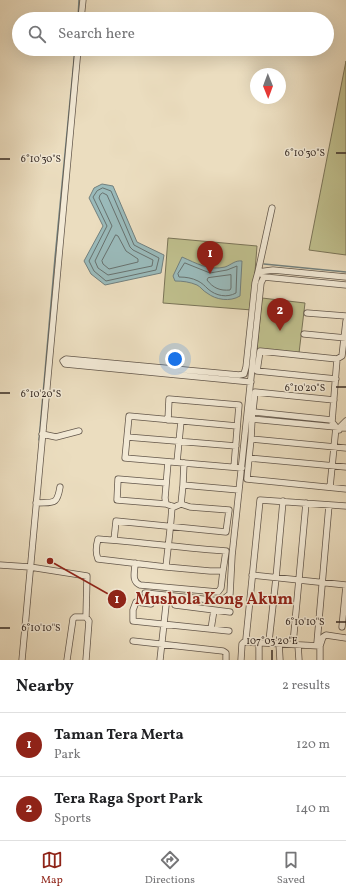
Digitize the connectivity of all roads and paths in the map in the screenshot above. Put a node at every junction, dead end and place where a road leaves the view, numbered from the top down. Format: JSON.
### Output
{"nodes":[{"id":1,"x":83,"y":0,"type":"edge"},
{"id":2,"x":82,"y":12,"type":"edge"},
{"id":3,"x":77,"y":56,"type":"edge"},
{"id":4,"x":272,"y":208,"type":"dead end"},
{"id":5,"x":258,"y":272,"type":"junction"},
{"id":6,"x":264,"y":277,"type":"junction"},
{"id":7,"x":346,"y":277,"type":"edge"},
{"id":8,"x":346,"y":285,"type":"edge"},
{"id":9,"x":306,"y":313,"type":"dead end"},
{"id":10,"x":346,"y":316,"type":"edge"},
{"id":11,"x":346,"y":321,"type":"edge"},
{"id":12,"x":304,"y":334,"type":"dead end"},
{"id":13,"x":345,"y":338,"type":"edge"},
{"id":14,"x":342,"y":357,"type":"edge"},
{"id":15,"x":244,"y":374,"type":"junction"},
{"id":16,"x":336,"y":379,"type":"junction"},
{"id":17,"x":251,"y":382,"type":"junction"},
{"id":18,"x":334,"y":400,"type":"junction"},
{"id":19,"x":254,"y":412,"type":"junction"},
{"id":20,"x":252,"y":419,"type":"junction"},
{"id":21,"x":168,"y":420,"type":"junction"},
{"id":22,"x":332,"y":420,"type":"junction"},
{"id":23,"x":181,"y":421,"type":"junction"},
{"id":24,"x":346,"y":421,"type":"edge"},
{"id":25,"x":237,"y":426,"type":"junction"},
{"id":26,"x":338,"y":427,"type":"junction"},
{"id":27,"x":346,"y":428,"type":"edge"},
{"id":28,"x":79,"y":430,"type":"dead end"},
{"id":29,"x":42,"y":434,"type":"junction"},
{"id":30,"x":127,"y":437,"type":"junction"},
{"id":31,"x":251,"y":439,"type":"junction"},
{"id":32,"x":179,"y":441,"type":"junction"},
{"id":33,"x":236,"y":446,"type":"junction"},
{"id":34,"x":336,"y":447,"type":"junction"},
{"id":35,"x":346,"y":448,"type":"edge"},
{"id":36,"x":249,"y":458,"type":"junction"},
{"id":37,"x":168,"y":462,"type":"junction"},
{"id":38,"x":177,"y":462,"type":"junction"},
{"id":39,"x":184,"y":463,"type":"junction"},
{"id":40,"x":334,"y":466,"type":"junction"},
{"id":41,"x":234,"y":467,"type":"junction"},
{"id":42,"x":242,"y":468,"type":"junction"},
{"id":43,"x":346,"y":468,"type":"edge"},
{"id":44,"x":166,"y":483,"type":"junction"},
{"id":45,"x":183,"y":485,"type":"junction"},
{"id":46,"x":60,"y":487,"type":"dead end"},
{"id":47,"x":332,"y":487,"type":"junction"},
{"id":48,"x":346,"y":488,"type":"edge"},
{"id":49,"x":239,"y":490,"type":"junction"},
{"id":50,"x":283,"y":501,"type":"junction"},
{"id":51,"x":36,"y":502,"type":"junction"},
{"id":52,"x":306,"y":503,"type":"junction"},
{"id":53,"x":181,"y":504,"type":"junction"},
{"id":54,"x":169,"y":505,"type":"junction"},
{"id":55,"x":329,"y":505,"type":"junction"},
{"id":56,"x":346,"y":506,"type":"edge"},
{"id":57,"x":171,"y":526,"type":"junction"},
{"id":58,"x":114,"y":540,"type":"junction"},
{"id":59,"x":168,"y":546,"type":"junction"},
{"id":60,"x":136,"y":563,"type":"junction"},
{"id":61,"x":0,"y":565,"type":"edge"},
{"id":62,"x":30,"y":567,"type":"junction"},
{"id":63,"x":166,"y":567,"type":"junction"},
{"id":64,"x":223,"y":571,"type":"junction"},
{"id":65,"x":252,"y":575,"type":"junction"},
{"id":66,"x":276,"y":578,"type":"junction"},
{"id":67,"x":300,"y":580,"type":"junction"},
{"id":68,"x":322,"y":582,"type":"junction"},
{"id":69,"x":346,"y":585,"type":"edge"},
{"id":70,"x":145,"y":593,"type":"dead end"},
{"id":71,"x":167,"y":596,"type":"junction"},
{"id":72,"x":151,"y":604,"type":"dead end"},
{"id":73,"x":175,"y":605,"type":"dead end"},
{"id":74,"x":214,"y":610,"type":"junction"},
{"id":75,"x":230,"y":612,"type":"dead end"},
{"id":76,"x":86,"y":618,"type":"junction"},
{"id":77,"x":164,"y":624,"type":"junction"},
{"id":78,"x":342,"y":627,"type":"dead end"},
{"id":79,"x":211,"y":629,"type":"junction"},
{"id":80,"x":229,"y":631,"type":"dead end"},
{"id":81,"x":346,"y":638,"type":"edge"},
{"id":82,"x":246,"y":639,"type":"dead end"},
{"id":83,"x":269,"y":640,"type":"dead end"},
{"id":84,"x":132,"y":642,"type":"dead end"},
{"id":85,"x":279,"y":643,"type":"junction"},
{"id":86,"x":162,"y":644,"type":"junction"},
{"id":87,"x":259,"y":644,"type":"junction"},
{"id":88,"x":296,"y":644,"type":"junction"},
{"id":89,"x":319,"y":644,"type":"junction"},
{"id":90,"x":22,"y":660,"type":"edge"},
{"id":91,"x":67,"y":660,"type":"edge"},
{"id":92,"x":86,"y":660,"type":"edge"},
{"id":93,"x":160,"y":660,"type":"edge"},
{"id":94,"x":226,"y":660,"type":"edge"},
{"id":95,"x":241,"y":660,"type":"edge"},
{"id":96,"x":259,"y":660,"type":"edge"},
{"id":97,"x":280,"y":660,"type":"edge"},
{"id":98,"x":299,"y":660,"type":"edge"},
{"id":99,"x":320,"y":660,"type":"edge"}],
"edges":[{"from":1,"to":2,"type":"street"},
{"from":3,"to":29,"type":"street"},
{"from":4,"to":5,"type":"street"},
{"from":5,"to":6,"type":"street"},
{"from":5,"to":7,"type":"street"},
{"from":5,"to":15,"type":"street"},
{"from":6,"to":8,"type":"street"},
{"from":6,"to":17,"type":"street"},
{"from":9,"to":10,"type":"street"},
{"from":11,"to":13,"type":"street"},
{"from":12,"to":13,"type":"street"},
{"from":13,"to":14,"type":"street"},
{"from":14,"to":16,"type":"street"},
{"from":14,"to":16,"type":"street"},
{"from":15,"to":17,"type":"street"},
{"from":15,"to":17,"type":"street"},
{"from":16,"to":18,"type":"street"},
{"from":17,"to":42,"type":"street"},
{"from":18,"to":19,"type":"street"},
{"from":18,"to":22,"type":"street"},
{"from":19,"to":20,"type":"street"},
{"from":19,"to":22,"type":"street"},
{"from":20,"to":26,"type":"street"},
{"from":20,"to":31,"type":"street"},
{"from":21,"to":23,"type":"street"},
{"from":21,"to":25,"type":"street"},
{"from":21,"to":30,"type":"street"},
{"from":22,"to":26,"type":"street"},
{"from":23,"to":25,"type":"street"},
{"from":23,"to":32,"type":"street"},
{"from":24,"to":26,"type":"street"},
{"from":25,"to":33,"type":"street"},
{"from":26,"to":27,"type":"street"},
{"from":26,"to":34,"type":"street"},
{"from":28,"to":29,"type":"street"},
{"from":29,"to":51,"type":"street"},
{"from":30,"to":32,"type":"street"},
{"from":30,"to":37,"type":"street"},
{"from":31,"to":34,"type":"street"},
{"from":31,"to":36,"type":"street"},
{"from":32,"to":33,"type":"street"},
{"from":32,"to":38,"type":"street"},
{"from":33,"to":41,"type":"street"},
{"from":34,"to":35,"type":"street"},
{"from":34,"to":40,"type":"street"},
{"from":36,"to":40,"type":"street"},
{"from":36,"to":47,"type":"street"},
{"from":37,"to":38,"type":"street"},
{"from":37,"to":44,"type":"street"},
{"from":38,"to":39,"type":"street"},
{"from":39,"to":41,"type":"street"},
{"from":39,"to":45,"type":"street"},
{"from":40,"to":43,"type":"street"},
{"from":40,"to":47,"type":"street"},
{"from":41,"to":42,"type":"street"},
{"from":42,"to":49,"type":"street"},
{"from":44,"to":54,"type":"street"},
{"from":44,"to":54,"type":"street"},
{"from":45,"to":49,"type":"street"},
{"from":45,"to":53,"type":"street"},
{"from":46,"to":51,"type":"street"},
{"from":47,"to":48,"type":"street"},
{"from":49,"to":71,"type":"street"},
{"from":50,"to":52,"type":"street"},
{"from":50,"to":65,"type":"street"},
{"from":50,"to":66,"type":"street"},
{"from":51,"to":62,"type":"street"},
{"from":52,"to":55,"type":"street"},
{"from":52,"to":67,"type":"street"},
{"from":53,"to":54,"type":"street"},
{"from":53,"to":57,"type":"street"},
{"from":54,"to":57,"type":"street"},
{"from":55,"to":56,"type":"street"},
{"from":55,"to":68,"type":"street"},
{"from":57,"to":58,"type":"street"},
{"from":57,"to":59,"type":"street"},
{"from":58,"to":59,"type":"street"},
{"from":58,"to":60,"type":"street"},
{"from":59,"to":63,"type":"street"},
{"from":59,"to":64,"type":"street"},
{"from":60,"to":63,"type":"street"},
{"from":60,"to":64,"type":"street"},
{"from":61,"to":62,"type":"street"},
{"from":62,"to":76,"type":"street"},
{"from":62,"to":90,"type":"street"},
{"from":63,"to":64,"type":"street"},
{"from":65,"to":66,"type":"street"},
{"from":65,"to":82,"type":"street"},
{"from":66,"to":67,"type":"street"},
{"from":66,"to":83,"type":"street"},
{"from":67,"to":68,"type":"street"},
{"from":67,"to":88,"type":"street"},
{"from":68,"to":69,"type":"street"},
{"from":68,"to":89,"type":"street"},
{"from":69,"to":78,"type":"street"},
{"from":70,"to":71,"type":"street"},
{"from":71,"to":77,"type":"street"},
{"from":72,"to":77,"type":"street"},
{"from":73,"to":74,"type":"street"},
{"from":74,"to":75,"type":"street"},
{"from":74,"to":79,"type":"street"},
{"from":76,"to":91,"type":"street"},
{"from":76,"to":92,"type":"street"},
{"from":77,"to":79,"type":"street"},
{"from":77,"to":86,"type":"street"},
{"from":79,"to":80,"type":"street"},
{"from":81,"to":89,"type":"street"},
{"from":84,"to":86,"type":"street"},
{"from":85,"to":87,"type":"street"},
{"from":85,"to":88,"type":"street"},
{"from":85,"to":97,"type":"street"},
{"from":86,"to":93,"type":"street"},
{"from":86,"to":94,"type":"street"},
{"from":87,"to":95,"type":"street"},
{"from":87,"to":96,"type":"street"},
{"from":88,"to":89,"type":"street"},
{"from":88,"to":98,"type":"street"},
{"from":89,"to":99,"type":"street"}]}
